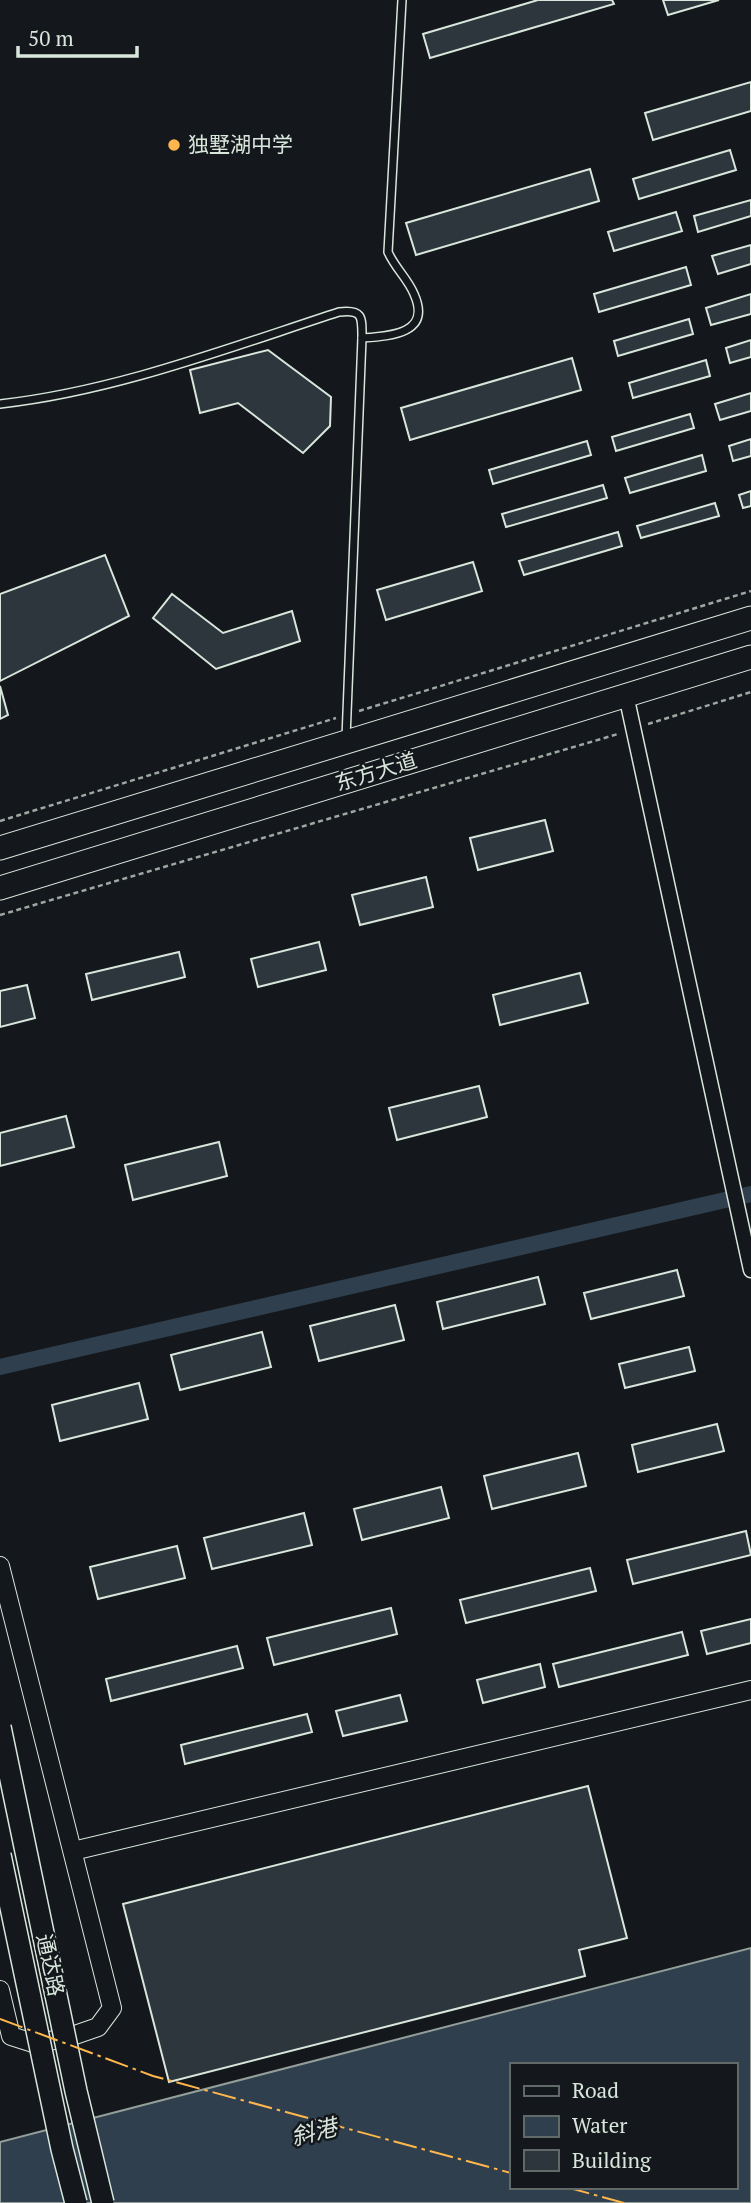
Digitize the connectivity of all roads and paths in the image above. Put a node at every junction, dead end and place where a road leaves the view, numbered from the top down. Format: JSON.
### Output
{"nodes":[{"id":1,"x":402,"y":0,"type":"edge"},
{"id":2,"x":362,"y":338,"type":"junction"},
{"id":3,"x":0,"y":404,"type":"edge"},
{"id":4,"x":751,"y":591,"type":"edge"},
{"id":5,"x":751,"y":618,"type":"edge"},
{"id":6,"x":751,"y":657,"type":"edge"},
{"id":7,"x":751,"y":692,"type":"edge"},
{"id":8,"x":626,"y":695,"type":"junction"},
{"id":9,"x":347,"y":715,"type":"junction"},
{"id":10,"x":638,"y":727,"type":"dead end"},
{"id":11,"x":625,"y":731,"type":"dead end"},
{"id":12,"x":346,"y":742,"type":"junction"},
{"id":13,"x":0,"y":821,"type":"edge"},
{"id":14,"x":0,"y":848,"type":"edge"},
{"id":15,"x":0,"y":888,"type":"edge"},
{"id":16,"x":0,"y":915,"type":"edge"},
{"id":17,"x":751,"y":1270,"type":"edge"},
{"id":18,"x":0,"y":1566,"type":"edge"},
{"id":19,"x":751,"y":1690,"type":"edge"},
{"id":20,"x":0,"y":1727,"type":"edge"},
{"id":21,"x":73,"y":1851,"type":"junction"},
{"id":22,"x":0,"y":1855,"type":"edge"},
{"id":23,"x":0,"y":1990,"type":"edge"},
{"id":24,"x":76,"y":2203,"type":"edge"},
{"id":25,"x":103,"y":2203,"type":"edge"}],
"edges":[{"from":1,"to":2,"type":"lane"},
{"from":2,"to":3,"type":"lane"},
{"from":2,"to":9,"type":"lane"},
{"from":4,"to":9,"type":"path"},
{"from":5,"to":12,"type":"main road","name":"东方大道"},
{"from":6,"to":8,"type":"main road","name":"东方大道"},
{"from":7,"to":10,"type":"path"},
{"from":8,"to":15,"type":"main road","name":"东方大道"},
{"from":8,"to":17,"type":"street"},
{"from":9,"to":12,"type":"lane"},
{"from":9,"to":13,"type":"path"},
{"from":11,"to":16,"type":"path"},
{"from":12,"to":14,"type":"main road","name":"东方大道"},
{"from":18,"to":21,"type":"street"},
{"from":19,"to":21,"type":"street"},
{"from":20,"to":25,"type":"main road","name":"通达路","bridge":true},
{"from":21,"to":23,"type":"street"},
{"from":22,"to":24,"type":"main road","name":"通达路","bridge":true}]}
